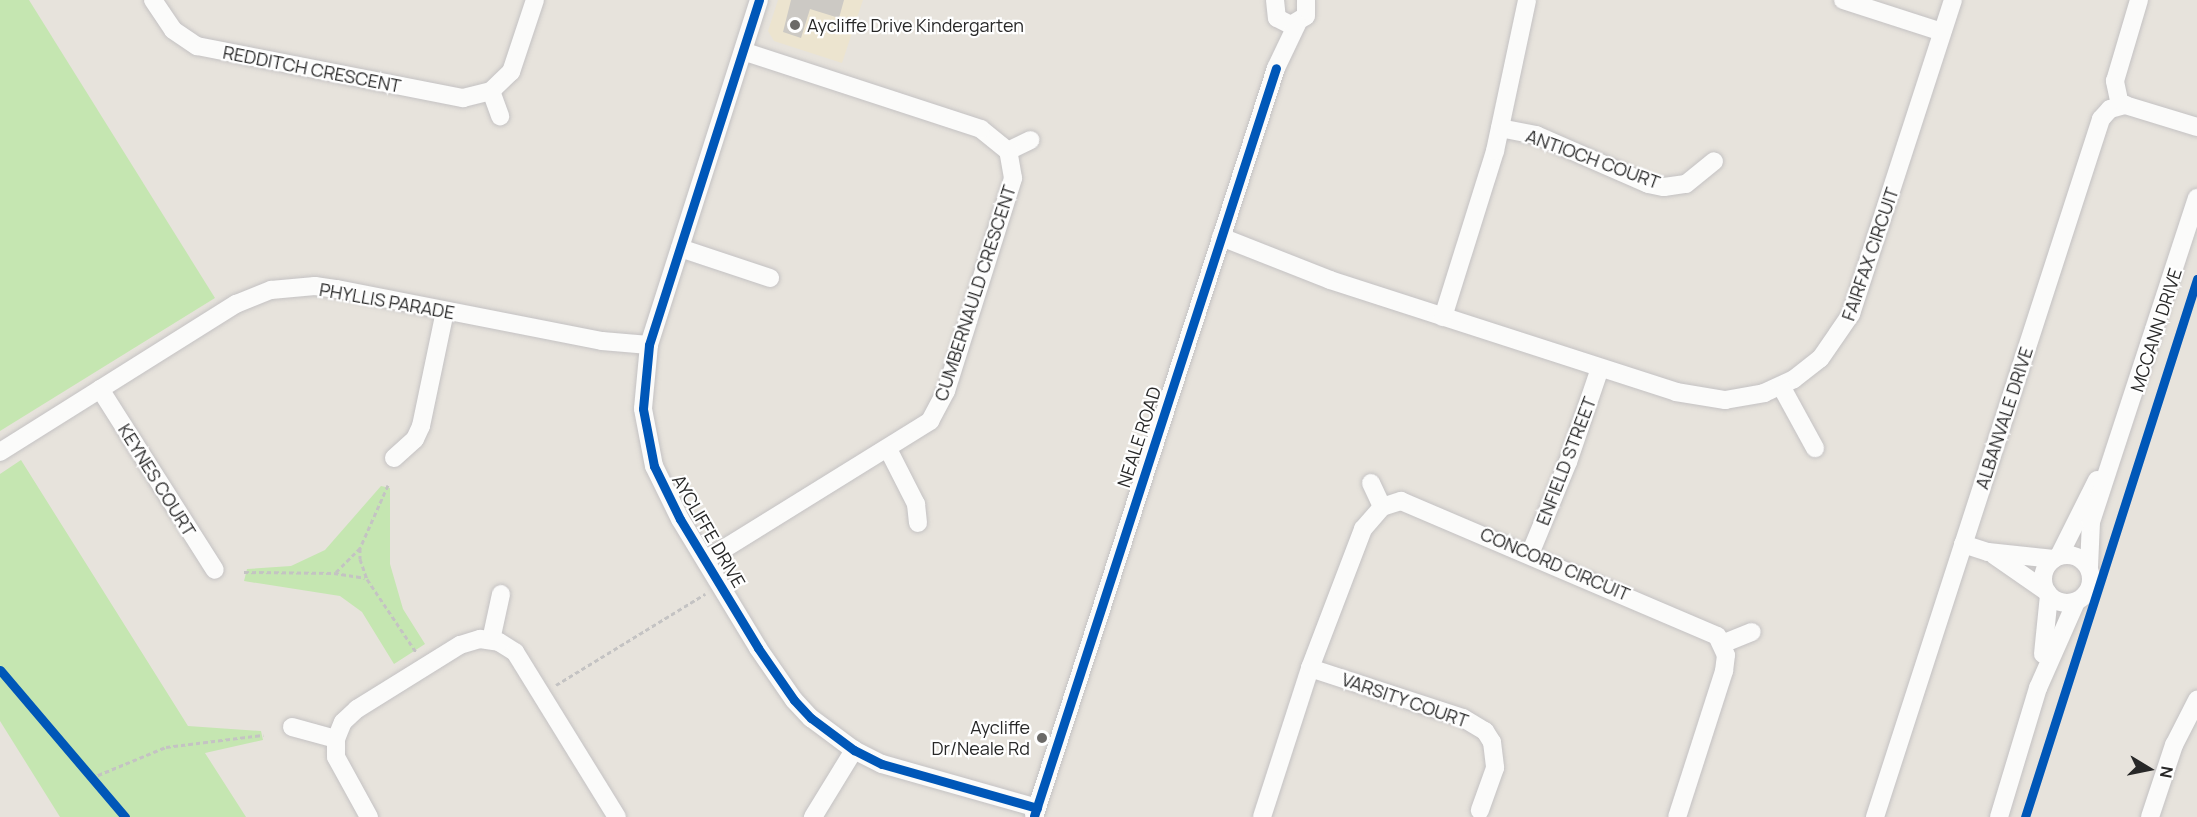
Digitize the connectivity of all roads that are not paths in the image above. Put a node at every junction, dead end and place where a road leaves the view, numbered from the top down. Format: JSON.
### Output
{"nodes":[{"id":1,"x":153,"y":0,"type":"edge"},
{"id":2,"x":535,"y":0,"type":"edge"},
{"id":3,"x":759,"y":0,"type":"edge"},
{"id":4,"x":1306,"y":0,"type":"edge"},
{"id":5,"x":1527,"y":0,"type":"edge"},
{"id":6,"x":1843,"y":0,"type":"edge"},
{"id":7,"x":1953,"y":0,"type":"edge"},
{"id":8,"x":2139,"y":0,"type":"edge"},
{"id":9,"x":1277,"y":11,"type":"edge"},
{"id":10,"x":1942,"y":32,"type":"junction"},
{"id":11,"x":743,"y":51,"type":"junction"},
{"id":12,"x":491,"y":91,"type":"junction"},
{"id":13,"x":2120,"y":105,"type":"junction"},
{"id":14,"x":500,"y":116,"type":"dead end"},
{"id":15,"x":2197,"y":127,"type":"edge"},
{"id":16,"x":1500,"y":128,"type":"junction"},
{"id":17,"x":1031,"y":140,"type":"dead end"},
{"id":18,"x":1008,"y":151,"type":"junction"},
{"id":19,"x":1714,"y":161,"type":"dead end"},
{"id":20,"x":2196,"y":208,"type":"edge"},
{"id":21,"x":1219,"y":244,"type":"junction"},
{"id":22,"x":680,"y":248,"type":"junction"},
{"id":23,"x":770,"y":278,"type":"dead end"},
{"id":24,"x":445,"y":311,"type":"junction"},
{"id":25,"x":1443,"y":317,"type":"junction"},
{"id":26,"x":648,"y":350,"type":"junction"},
{"id":27,"x":1600,"y":368,"type":"junction"},
{"id":28,"x":1781,"y":387,"type":"junction"},
{"id":29,"x":100,"y":389,"type":"junction"},
{"id":30,"x":2118,"y":445,"type":"junction"},
{"id":31,"x":1815,"y":447,"type":"dead end"},
{"id":32,"x":888,"y":449,"type":"junction"},
{"id":33,"x":0,"y":452,"type":"edge"},
{"id":34,"x":394,"y":458,"type":"dead end"},
{"id":35,"x":1371,"y":483,"type":"dead end"},
{"id":36,"x":1382,"y":507,"type":"junction"},
{"id":37,"x":918,"y":523,"type":"dead end"},
{"id":38,"x":1964,"y":544,"type":"junction"},
{"id":39,"x":1988,"y":552,"type":"junction"},
{"id":40,"x":1530,"y":554,"type":"junction"},
{"id":41,"x":2056,"y":557,"type":"junction"},
{"id":42,"x":706,"y":560,"type":"junction"},
{"id":43,"x":2089,"y":567,"type":"junction"},
{"id":44,"x":215,"y":570,"type":"dead end"},
{"id":45,"x":501,"y":594,"type":"dead end"},
{"id":46,"x":2048,"y":594,"type":"junction"},
{"id":47,"x":2076,"y":602,"type":"junction"},
{"id":48,"x":1752,"y":632,"type":"dead end"},
{"id":49,"x":490,"y":640,"type":"junction"},
{"id":50,"x":1722,"y":644,"type":"junction"},
{"id":51,"x":1310,"y":668,"type":"junction"},
{"id":52,"x":2038,"y":688,"type":"junction"},
{"id":53,"x":2197,"y":700,"type":"edge"},
{"id":54,"x":292,"y":728,"type":"dead end"},
{"id":55,"x":336,"y":739,"type":"junction"},
{"id":56,"x":854,"y":750,"type":"junction"},
{"id":57,"x":1480,"y":810,"type":"dead end"},
{"id":58,"x":1033,"y":814,"type":"edge"},
{"id":59,"x":369,"y":817,"type":"edge"},
{"id":60,"x":617,"y":817,"type":"edge"},
{"id":61,"x":813,"y":817,"type":"edge"},
{"id":62,"x":1262,"y":817,"type":"edge"},
{"id":63,"x":1677,"y":817,"type":"edge"},
{"id":64,"x":1875,"y":817,"type":"edge"},
{"id":65,"x":1999,"y":817,"type":"edge"},
{"id":66,"x":2150,"y":817,"type":"edge"}],
"edges":[{"from":1,"to":12,"type":"street","name":"REDDITCH CRESCENT"},
{"from":2,"to":12,"type":"street"},
{"from":3,"to":11,"type":"street","name":"AYCLIFFE DRIVE"},
{"from":4,"to":9,"type":"street","name":"NEALE ROAD"},
{"from":5,"to":16,"type":"street"},
{"from":6,"to":10,"type":"street"},
{"from":7,"to":10,"type":"street","name":"FAIRFAX CIRCUIT"},
{"from":8,"to":13,"type":"street"},
{"from":9,"to":21,"type":"street","name":"NEALE ROAD"},
{"from":10,"to":28,"type":"street","name":"FAIRFAX CIRCUIT"},
{"from":11,"to":18,"type":"street"},
{"from":11,"to":22,"type":"street","name":"AYCLIFFE DRIVE"},
{"from":12,"to":14,"type":"street"},
{"from":13,"to":15,"type":"street"},
{"from":13,"to":38,"type":"street","name":"ALBANVALE DRIVE"},
{"from":16,"to":19,"type":"street","name":"ANTIOCH COURT"},
{"from":16,"to":25,"type":"street"},
{"from":17,"to":18,"type":"street"},
{"from":18,"to":32,"type":"street","name":"CUMBERNAULD CRESCENT"},
{"from":20,"to":30,"type":"street","name":"MCCANN DRIVE"},
{"from":21,"to":25,"type":"street","name":"FAIRFAX CIRCUIT"},
{"from":21,"to":58,"type":"street","name":"NEALE ROAD"},
{"from":22,"to":23,"type":"street"},
{"from":22,"to":26,"type":"street","name":"AYCLIFFE DRIVE"},
{"from":24,"to":26,"type":"street","name":"PHYLLIS PARADE"},
{"from":24,"to":29,"type":"street","name":"PHYLLIS PARADE"},
{"from":24,"to":34,"type":"street"},
{"from":25,"to":27,"type":"street","name":"FAIRFAX CIRCUIT"},
{"from":26,"to":42,"type":"street","name":"AYCLIFFE DRIVE"},
{"from":27,"to":28,"type":"street","name":"FAIRFAX CIRCUIT"},
{"from":27,"to":40,"type":"street","name":"ENFIELD STREET"},
{"from":28,"to":31,"type":"street"},
{"from":29,"to":33,"type":"street","name":"PHYLLIS PARADE"},
{"from":29,"to":44,"type":"street","name":"KEYNES COURT"},
{"from":30,"to":41,"type":"street","name":"MCCANN DRIVE"},
{"from":30,"to":43,"type":"street","name":"MCCANN DRIVE"},
{"from":32,"to":37,"type":"street"},
{"from":32,"to":42,"type":"street","name":"CUMBERNAULD CRESCENT"},
{"from":35,"to":36,"type":"street"},
{"from":36,"to":40,"type":"street","name":"CONCORD CIRCUIT"},
{"from":36,"to":51,"type":"street"},
{"from":38,"to":39,"type":"street"},
{"from":38,"to":64,"type":"street","name":"ALBANVALE DRIVE"},
{"from":39,"to":41,"type":"street"},
{"from":39,"to":46,"type":"street"},
{"from":40,"to":50,"type":"street","name":"CONCORD CIRCUIT"},
{"from":41,"to":43,"type":"street"},
{"from":41,"to":46,"type":"street"},
{"from":42,"to":56,"type":"street","name":"AYCLIFFE DRIVE"},
{"from":43,"to":47,"type":"street"},
{"from":45,"to":49,"type":"street"},
{"from":46,"to":47,"type":"street"},
{"from":46,"to":52,"type":"street"},
{"from":47,"to":52,"type":"street"},
{"from":48,"to":50,"type":"street"},
{"from":49,"to":55,"type":"street"},
{"from":49,"to":60,"type":"street"},
{"from":50,"to":63,"type":"street"},
{"from":51,"to":57,"type":"street","name":"VARSITY COURT"},
{"from":51,"to":62,"type":"street"},
{"from":52,"to":65,"type":"street"},
{"from":53,"to":66,"type":"street"},
{"from":54,"to":55,"type":"street"},
{"from":55,"to":59,"type":"street"},
{"from":56,"to":58,"type":"street","name":"AYCLIFFE DRIVE"},
{"from":56,"to":61,"type":"street"}]}
